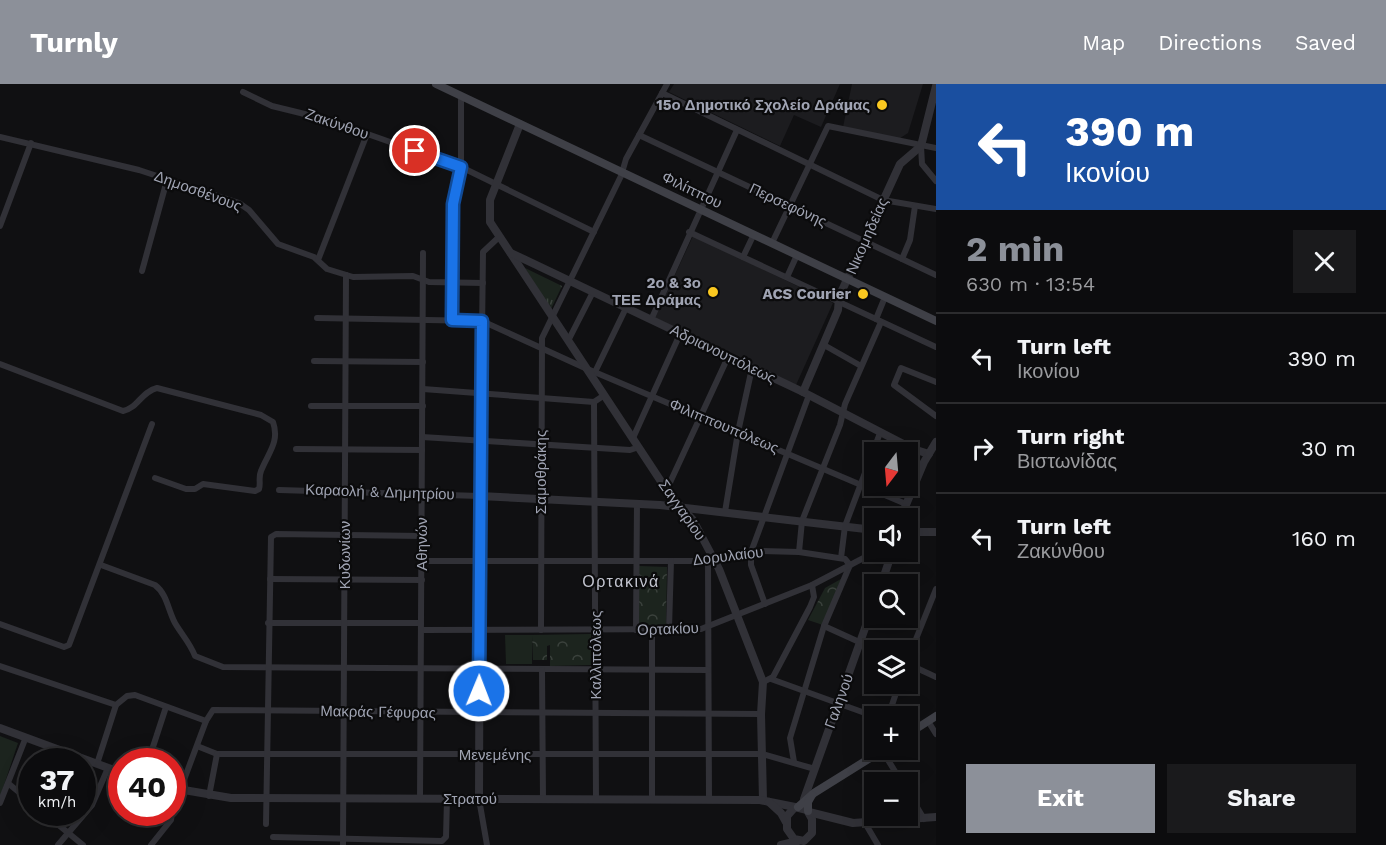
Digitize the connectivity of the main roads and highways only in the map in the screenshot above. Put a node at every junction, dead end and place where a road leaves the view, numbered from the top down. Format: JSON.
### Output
{"nodes":[{"id":1,"x":436,"y":84,"type":"edge"},
{"id":2,"x":936,"y":321,"type":"edge"},
{"id":3,"x":932,"y":719,"type":"edge"},
{"id":4,"x":918,"y":727,"type":"edge"},
{"id":5,"x":866,"y":760,"type":"edge"},
{"id":6,"x":814,"y":793,"type":"junction"},
{"id":7,"x":797,"y":807,"type":"road end"},
{"id":8,"x":809,"y":811,"type":"road end"}],
"edges":[{"from":1,"to":2,"type":"main road","name":"Φιλίππου"},
{"from":3,"to":4,"type":"main road"},
{"from":5,"to":6,"type":"main road"},
{"from":6,"to":7,"type":"main road"},
{"from":6,"to":8,"type":"main road"}]}
